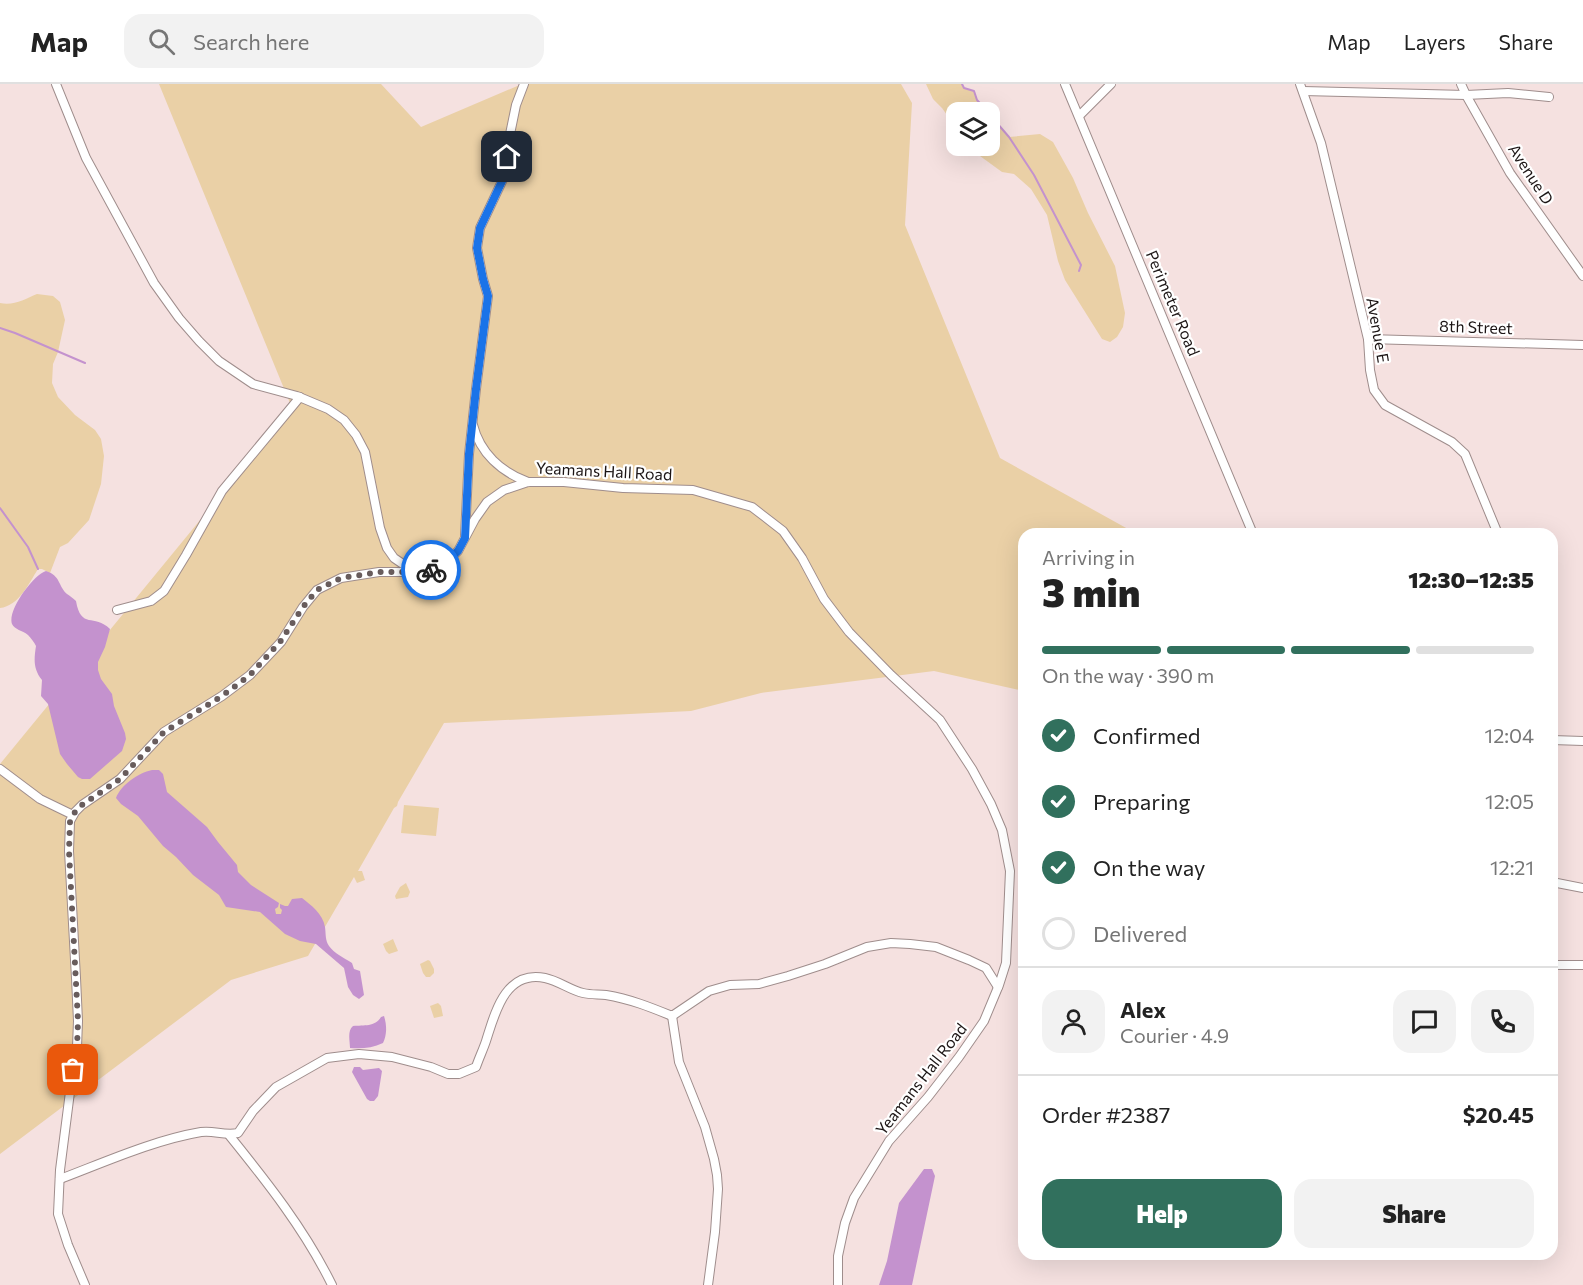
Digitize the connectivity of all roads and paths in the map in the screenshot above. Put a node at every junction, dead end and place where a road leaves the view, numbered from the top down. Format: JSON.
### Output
{"nodes":[{"id":1,"x":56,"y":84,"type":"edge"},
{"id":2,"x":524,"y":84,"type":"edge"},
{"id":3,"x":1065,"y":84,"type":"edge"},
{"id":4,"x":1111,"y":84,"type":"edge"},
{"id":5,"x":1461,"y":84,"type":"edge"},
{"id":6,"x":1301,"y":88,"type":"edge"},
{"id":7,"x":1466,"y":95,"type":"junction"},
{"id":8,"x":1549,"y":97,"type":"dead end"},
{"id":9,"x":1078,"y":116,"type":"junction"},
{"id":10,"x":1583,"y":276,"type":"edge"},
{"id":11,"x":1368,"y":339,"type":"junction"},
{"id":12,"x":1583,"y":345,"type":"edge"},
{"id":13,"x":300,"y":398,"type":"junction"},
{"id":14,"x":472,"y":421,"type":"junction"},
{"id":15,"x":528,"y":482,"type":"junction"},
{"id":16,"x":1250,"y":528,"type":"edge"},
{"id":17,"x":1496,"y":528,"type":"edge"},
{"id":18,"x":465,"y":538,"type":"junction"},
{"id":19,"x":413,"y":572,"type":"junction"},
{"id":20,"x":117,"y":610,"type":"dead end"},
{"id":21,"x":1558,"y":740,"type":"edge"},
{"id":22,"x":1583,"y":741,"type":"edge"},
{"id":23,"x":0,"y":769,"type":"edge"},
{"id":24,"x":73,"y":815,"type":"junction"},
{"id":25,"x":1558,"y":883,"type":"edge"},
{"id":26,"x":1583,"y":888,"type":"edge"},
{"id":27,"x":1558,"y":965,"type":"edge"},
{"id":28,"x":1583,"y":965,"type":"edge"},
{"id":29,"x":998,"y":987,"type":"junction"},
{"id":30,"x":672,"y":1016,"type":"junction"},
{"id":31,"x":229,"y":1135,"type":"junction"},
{"id":32,"x":60,"y":1179,"type":"junction"},
{"id":33,"x":85,"y":1285,"type":"edge"},
{"id":34,"x":332,"y":1285,"type":"edge"},
{"id":35,"x":708,"y":1285,"type":"edge"},
{"id":36,"x":838,"y":1285,"type":"edge"}],
"edges":[{"from":1,"to":13,"type":"street"},
{"from":2,"to":14,"type":"street"},
{"from":3,"to":9,"type":"street","name":"Perimeter Road"},
{"from":4,"to":9,"type":"street"},
{"from":5,"to":7,"type":"street","name":"Avenue D"},
{"from":6,"to":7,"type":"street"},
{"from":6,"to":11,"type":"street","name":"Avenue E"},
{"from":7,"to":8,"type":"street"},
{"from":7,"to":10,"type":"street","name":"Avenue D"},
{"from":9,"to":16,"type":"street","name":"Perimeter Road"},
{"from":11,"to":12,"type":"street","name":"8th Street"},
{"from":11,"to":17,"type":"street","name":"Avenue E"},
{"from":13,"to":19,"type":"street"},
{"from":13,"to":20,"type":"street"},
{"from":14,"to":15,"type":"street"},
{"from":14,"to":18,"type":"street"},
{"from":15,"to":18,"type":"street","name":"Yeamans Hall Road"},
{"from":15,"to":29,"type":"street","name":"Yeamans Hall Road"},
{"from":18,"to":19,"type":"street","name":"Yeamans Hall Road"},
{"from":19,"to":24,"type":"street","name":"Yeamans Hall Road"},
{"from":21,"to":22,"type":"street"},
{"from":23,"to":24,"type":"street"},
{"from":24,"to":32,"type":"street"},
{"from":25,"to":26,"type":"street"},
{"from":27,"to":28,"type":"street"},
{"from":29,"to":30,"type":"street"},
{"from":29,"to":36,"type":"street","name":"Yeamans Hall Road"},
{"from":30,"to":31,"type":"street"},
{"from":30,"to":35,"type":"street"},
{"from":31,"to":32,"type":"street"},
{"from":31,"to":34,"type":"street"},
{"from":32,"to":33,"type":"street"}]}
